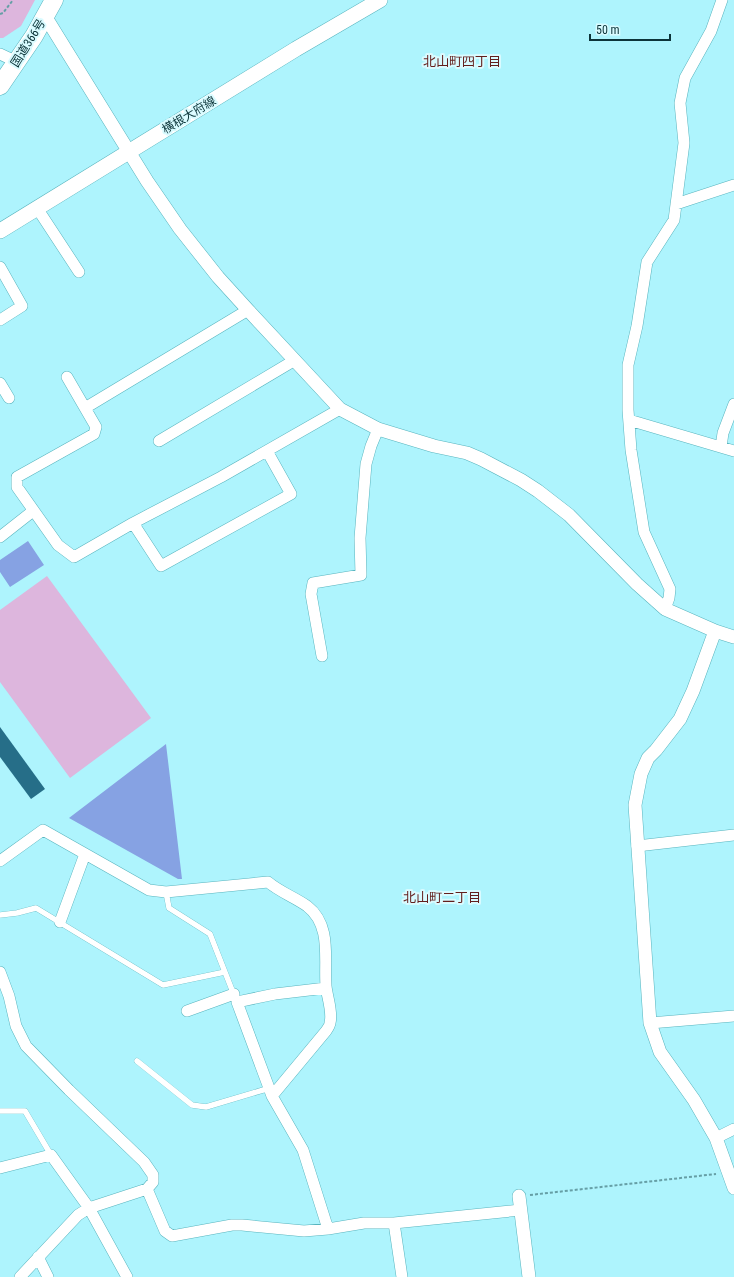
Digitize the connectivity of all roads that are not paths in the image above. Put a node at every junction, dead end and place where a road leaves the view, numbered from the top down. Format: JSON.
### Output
{"nodes":[{"id":1,"x":380,"y":0,"type":"edge"},
{"id":2,"x":722,"y":0,"type":"edge"},
{"id":3,"x":49,"y":8,"type":"edge"},
{"id":4,"x":0,"y":54,"type":"edge"},
{"id":5,"x":17,"y":62,"type":"junction"},
{"id":6,"x":0,"y":86,"type":"edge"},
{"id":7,"x":128,"y":152,"type":"junction"},
{"id":8,"x":734,"y":185,"type":"edge"},
{"id":9,"x":676,"y":204,"type":"junction"},
{"id":10,"x":37,"y":208,"type":"junction"},
{"id":11,"x":0,"y":232,"type":"edge"},
{"id":12,"x":0,"y":267,"type":"edge"},
{"id":13,"x":79,"y":272,"type":"dead end"},
{"id":14,"x":248,"y":310,"type":"junction"},
{"id":15,"x":0,"y":320,"type":"edge"},
{"id":16,"x":295,"y":360,"type":"junction"},
{"id":17,"x":68,"y":377,"type":"dead end"},
{"id":18,"x":0,"y":383,"type":"edge"},
{"id":19,"x":9,"y":398,"type":"dead end"},
{"id":20,"x":734,"y":404,"type":"edge"},
{"id":21,"x":85,"y":408,"type":"junction"},
{"id":22,"x":340,"y":409,"type":"junction"},
{"id":23,"x":629,"y":420,"type":"junction"},
{"id":24,"x":378,"y":429,"type":"junction"},
{"id":25,"x":159,"y":441,"type":"dead end"},
{"id":26,"x":721,"y":447,"type":"junction"},
{"id":27,"x":734,"y":450,"type":"edge"},
{"id":28,"x":267,"y":451,"type":"junction"},
{"id":29,"x":33,"y":511,"type":"junction"},
{"id":30,"x":132,"y":523,"type":"junction"},
{"id":31,"x":0,"y":537,"type":"edge"},
{"id":32,"x":665,"y":609,"type":"junction"},
{"id":33,"x":715,"y":631,"type":"junction"},
{"id":34,"x":734,"y":637,"type":"edge"},
{"id":35,"x":322,"y":656,"type":"dead end"},
{"id":36,"x":734,"y":835,"type":"edge"},
{"id":37,"x":637,"y":846,"type":"junction"},
{"id":38,"x":84,"y":854,"type":"junction"},
{"id":39,"x":0,"y":861,"type":"edge"},
{"id":40,"x":166,"y":892,"type":"junction"},
{"id":41,"x":0,"y":915,"type":"edge"},
{"id":42,"x":60,"y":922,"type":"junction"},
{"id":43,"x":0,"y":972,"type":"edge"},
{"id":44,"x":225,"y":972,"type":"junction"},
{"id":45,"x":326,"y":988,"type":"junction"},
{"id":46,"x":235,"y":998,"type":"junction"},
{"id":47,"x":187,"y":1011,"type":"dead end"},
{"id":48,"x":734,"y":1016,"type":"edge"},
{"id":49,"x":650,"y":1023,"type":"junction"},
{"id":50,"x":137,"y":1061,"type":"dead end"},
{"id":51,"x":271,"y":1092,"type":"junction"},
{"id":52,"x":0,"y":1110,"type":"edge"},
{"id":53,"x":734,"y":1129,"type":"edge"},
{"id":54,"x":716,"y":1138,"type":"junction"},
{"id":55,"x":51,"y":1155,"type":"junction"},
{"id":56,"x":0,"y":1168,"type":"edge"},
{"id":57,"x":734,"y":1188,"type":"edge"},
{"id":58,"x":147,"y":1189,"type":"junction"},
{"id":59,"x":519,"y":1196,"type":"road end"},
{"id":60,"x":89,"y":1208,"type":"junction"},
{"id":61,"x":521,"y":1210,"type":"junction"},
{"id":62,"x":394,"y":1223,"type":"junction"},
{"id":63,"x":328,"y":1229,"type":"junction"},
{"id":64,"x":38,"y":1257,"type":"junction"},
{"id":65,"x":20,"y":1277,"type":"edge"},
{"id":66,"x":48,"y":1277,"type":"edge"},
{"id":67,"x":127,"y":1277,"type":"edge"},
{"id":68,"x":402,"y":1277,"type":"edge"},
{"id":69,"x":529,"y":1277,"type":"edge"}],
"edges":[{"from":1,"to":7,"type":"main road","name":"横根大府線"},
{"from":2,"to":9,"type":"street"},
{"from":3,"to":5,"type":"highway","name":"国道366号"},
{"from":3,"to":7,"type":"street"},
{"from":4,"to":5,"type":"street"},
{"from":5,"to":6,"type":"highway","name":"国道366号"},
{"from":7,"to":10,"type":"main road","name":"横根大府線"},
{"from":7,"to":14,"type":"street"},
{"from":8,"to":9,"type":"street"},
{"from":9,"to":23,"type":"street"},
{"from":10,"to":11,"type":"main road","name":"横根大府線"},
{"from":10,"to":13,"type":"street"},
{"from":12,"to":15,"type":"street"},
{"from":14,"to":16,"type":"street"},
{"from":14,"to":21,"type":"street"},
{"from":16,"to":22,"type":"street"},
{"from":16,"to":25,"type":"street"},
{"from":17,"to":21,"type":"street"},
{"from":18,"to":19,"type":"street"},
{"from":20,"to":26,"type":"street"},
{"from":21,"to":29,"type":"street"},
{"from":22,"to":24,"type":"street"},
{"from":22,"to":28,"type":"street"},
{"from":23,"to":26,"type":"street"},
{"from":23,"to":32,"type":"street"},
{"from":24,"to":32,"type":"street"},
{"from":24,"to":35,"type":"street"},
{"from":26,"to":27,"type":"street"},
{"from":28,"to":30,"type":"street"},
{"from":28,"to":30,"type":"street"},
{"from":29,"to":30,"type":"street"},
{"from":29,"to":31,"type":"street"},
{"from":32,"to":33,"type":"street"},
{"from":33,"to":34,"type":"street"},
{"from":33,"to":37,"type":"street"},
{"from":36,"to":37,"type":"street"},
{"from":37,"to":49,"type":"street"},
{"from":38,"to":39,"type":"street"},
{"from":38,"to":40,"type":"street"},
{"from":38,"to":42,"type":"street"},
{"from":40,"to":44,"type":"lane"},
{"from":40,"to":45,"type":"street"},
{"from":41,"to":42,"type":"lane"},
{"from":42,"to":44,"type":"lane"},
{"from":43,"to":58,"type":"street"},
{"from":44,"to":46,"type":"lane"},
{"from":45,"to":46,"type":"street"},
{"from":45,"to":51,"type":"street"},
{"from":46,"to":47,"type":"street"},
{"from":46,"to":51,"type":"street"},
{"from":48,"to":49,"type":"street"},
{"from":49,"to":54,"type":"street"},
{"from":50,"to":51,"type":"lane"},
{"from":51,"to":63,"type":"street"},
{"from":52,"to":55,"type":"lane"},
{"from":53,"to":54,"type":"street"},
{"from":54,"to":57,"type":"street"},
{"from":55,"to":56,"type":"street"},
{"from":55,"to":60,"type":"street"},
{"from":58,"to":60,"type":"street"},
{"from":58,"to":63,"type":"street"},
{"from":59,"to":61,"type":"street"},
{"from":60,"to":64,"type":"street"},
{"from":60,"to":67,"type":"street"},
{"from":61,"to":62,"type":"street"},
{"from":61,"to":69,"type":"street"},
{"from":62,"to":63,"type":"street"},
{"from":62,"to":68,"type":"street"},
{"from":64,"to":65,"type":"street"},
{"from":64,"to":66,"type":"street"}]}
